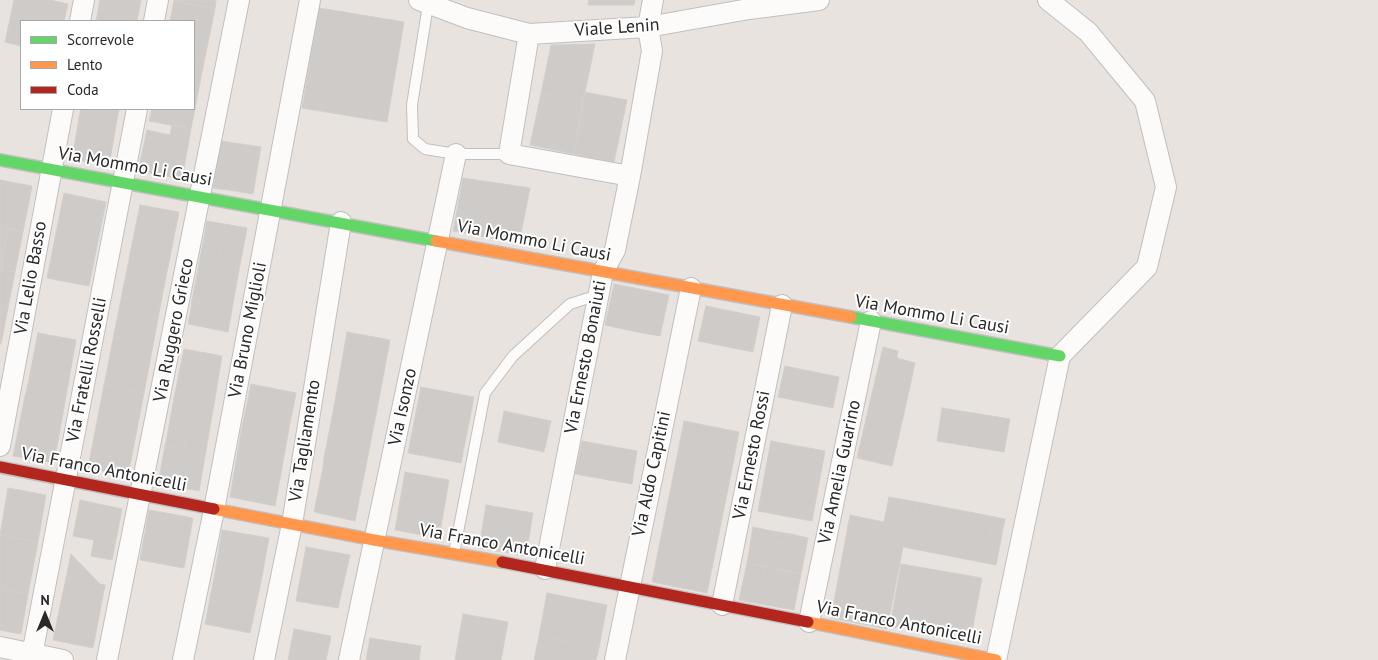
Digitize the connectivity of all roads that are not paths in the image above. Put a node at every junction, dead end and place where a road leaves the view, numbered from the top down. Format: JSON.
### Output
{"nodes":[{"id":1,"x":84,"y":0,"type":"edge"},
{"id":2,"x":158,"y":0,"type":"edge"},
{"id":3,"x":239,"y":0,"type":"edge"},
{"id":4,"x":310,"y":0,"type":"edge"},
{"id":5,"x":653,"y":0,"type":"edge"},
{"id":6,"x":819,"y":0,"type":"edge"},
{"id":7,"x":1048,"y":0,"type":"edge"},
{"id":8,"x":424,"y":3,"type":"edge"},
{"id":9,"x":749,"y":5,"type":"edge"},
{"id":10,"x":80,"y":20,"type":"edge"},
{"id":11,"x":154,"y":20,"type":"edge"},
{"id":12,"x":648,"y":27,"type":"junction"},
{"id":13,"x":529,"y":34,"type":"junction"},
{"id":14,"x":63,"y":110,"type":"edge"},
{"id":15,"x":137,"y":110,"type":"edge"},
{"id":16,"x":456,"y":154,"type":"junction"},
{"id":17,"x":509,"y":154,"type":"junction"},
{"id":18,"x":0,"y":160,"type":"edge"},
{"id":19,"x":51,"y":170,"type":"junction"},
{"id":20,"x":630,"y":176,"type":"junction"},
{"id":21,"x":122,"y":183,"type":"junction"},
{"id":22,"x":200,"y":197,"type":"junction"},
{"id":23,"x":271,"y":210,"type":"junction"},
{"id":24,"x":341,"y":222,"type":"junction"},
{"id":25,"x":439,"y":241,"type":"junction"},
{"id":26,"x":603,"y":272,"type":"junction"},
{"id":27,"x":691,"y":288,"type":"junction"},
{"id":28,"x":598,"y":295,"type":"junction"},
{"id":29,"x":782,"y":305,"type":"junction"},
{"id":30,"x":871,"y":321,"type":"junction"},
{"id":31,"x":1060,"y":356,"type":"junction"},
{"id":32,"x":0,"y":446,"type":"edge"},
{"id":33,"x":0,"y":468,"type":"edge"},
{"id":34,"x":66,"y":479,"type":"junction"},
{"id":35,"x":142,"y":494,"type":"junction"},
{"id":36,"x":214,"y":510,"type":"junction"},
{"id":37,"x":292,"y":524,"type":"junction"},
{"id":38,"x":374,"y":540,"type":"junction"},
{"id":39,"x":454,"y":554,"type":"junction"},
{"id":40,"x":545,"y":569,"type":"junction"},
{"id":41,"x":629,"y":586,"type":"junction"},
{"id":42,"x":722,"y":605,"type":"junction"},
{"id":43,"x":809,"y":622,"type":"junction"},
{"id":44,"x":0,"y":648,"type":"edge"},
{"id":45,"x":32,"y":657,"type":"edge"},
{"id":46,"x":63,"y":660,"type":"edge"},
{"id":47,"x":107,"y":660,"type":"edge"},
{"id":48,"x":183,"y":660,"type":"edge"},
{"id":49,"x":264,"y":660,"type":"edge"},
{"id":50,"x":348,"y":660,"type":"edge"},
{"id":51,"x":615,"y":660,"type":"edge"},
{"id":52,"x":996,"y":660,"type":"edge"}],
"edges":[{"from":1,"to":10,"type":"street"},
{"from":2,"to":11,"type":"street"},
{"from":3,"to":22,"type":"street","name":"Via Ruggero Grieco"},
{"from":4,"to":23,"type":"street","name":"Via Bruno Miglioli"},
{"from":5,"to":12,"type":"street","name":"Via Ernesto Bonaiuti"},
{"from":6,"to":9,"type":"street","name":"Viale Lenin"},
{"from":7,"to":31,"type":"street"},
{"from":8,"to":13,"type":"street","name":"Viale Lenin"},
{"from":8,"to":16,"type":"lane"},
{"from":9,"to":12,"type":"street","name":"Viale Lenin"},
{"from":12,"to":13,"type":"street","name":"Viale Lenin"},
{"from":12,"to":20,"type":"street","name":"Via Ernesto Bonaiuti"},
{"from":13,"to":17,"type":"street"},
{"from":14,"to":19,"type":"street","name":"Via Lelio Basso"},
{"from":15,"to":21,"type":"street","name":"Via Fratelli Rosselli"},
{"from":16,"to":17,"type":"lane"},
{"from":16,"to":25,"type":"street","name":"Via Isonzo"},
{"from":17,"to":20,"type":"street"},
{"from":18,"to":19,"type":"street","name":"Via Mommo Li Causi"},
{"from":19,"to":21,"type":"street","name":"Via Mommo Li Causi"},
{"from":19,"to":32,"type":"street","name":"Via Lelio Basso"},
{"from":20,"to":26,"type":"street","name":"Via Ernesto Bonaiuti"},
{"from":21,"to":22,"type":"street","name":"Via Mommo Li Causi"},
{"from":21,"to":34,"type":"street","name":"Via Fratelli Rosselli"},
{"from":22,"to":23,"type":"street","name":"Via Mommo Li Causi"},
{"from":22,"to":35,"type":"street","name":"Via Ruggero Grieco"},
{"from":23,"to":24,"type":"street","name":"Via Mommo Li Causi"},
{"from":23,"to":36,"type":"street","name":"Via Bruno Miglioli"},
{"from":24,"to":25,"type":"street","name":"Via Mommo Li Causi"},
{"from":24,"to":37,"type":"street","name":"Via Tagliamento"},
{"from":25,"to":26,"type":"street","name":"Via Mommo Li Causi"},
{"from":25,"to":38,"type":"street","name":"Via Isonzo"},
{"from":26,"to":27,"type":"street","name":"Via Mommo Li Causi"},
{"from":26,"to":28,"type":"street","name":"Via Ernesto Bonaiuti"},
{"from":27,"to":29,"type":"street","name":"Via Mommo Li Causi"},
{"from":27,"to":41,"type":"street","name":"Via Aldo Capitini"},
{"from":28,"to":39,"type":"lane"},
{"from":28,"to":40,"type":"street","name":"Via Ernesto Bonaiuti"},
{"from":29,"to":30,"type":"street","name":"Via Mommo Li Causi"},
{"from":29,"to":42,"type":"street","name":"Via Ernesto Rossi"},
{"from":30,"to":31,"type":"street","name":"Via Mommo Li Causi"},
{"from":30,"to":43,"type":"street","name":"Via Amelia Guarino"},
{"from":31,"to":52,"type":"street"},
{"from":33,"to":34,"type":"street","name":"Via Franco Antonicelli"},
{"from":34,"to":35,"type":"street","name":"Via Franco Antonicelli"},
{"from":34,"to":45,"type":"street","name":"Via Fratelli Rosselli"},
{"from":35,"to":36,"type":"street","name":"Via Franco Antonicelli"},
{"from":35,"to":47,"type":"street","name":"Via Ruggero Grieco"},
{"from":36,"to":37,"type":"street","name":"Via Franco Antonicelli"},
{"from":36,"to":48,"type":"street","name":"Via Bruno Miglioli"},
{"from":37,"to":38,"type":"street","name":"Via Franco Antonicelli"},
{"from":37,"to":49,"type":"street","name":"Via Tagliamento"},
{"from":38,"to":39,"type":"street","name":"Via Franco Antonicelli"},
{"from":38,"to":50,"type":"street","name":"Via Isonzo"},
{"from":39,"to":40,"type":"street","name":"Via Franco Antonicelli"},
{"from":40,"to":41,"type":"street","name":"Via Franco Antonicelli"},
{"from":41,"to":42,"type":"street","name":"Via Franco Antonicelli"},
{"from":41,"to":51,"type":"street","name":"Via Aldo Capitini"},
{"from":42,"to":43,"type":"street","name":"Via Franco Antonicelli"},
{"from":43,"to":52,"type":"street","name":"Via Franco Antonicelli"},
{"from":44,"to":45,"type":"street"},
{"from":45,"to":46,"type":"street"}]}
